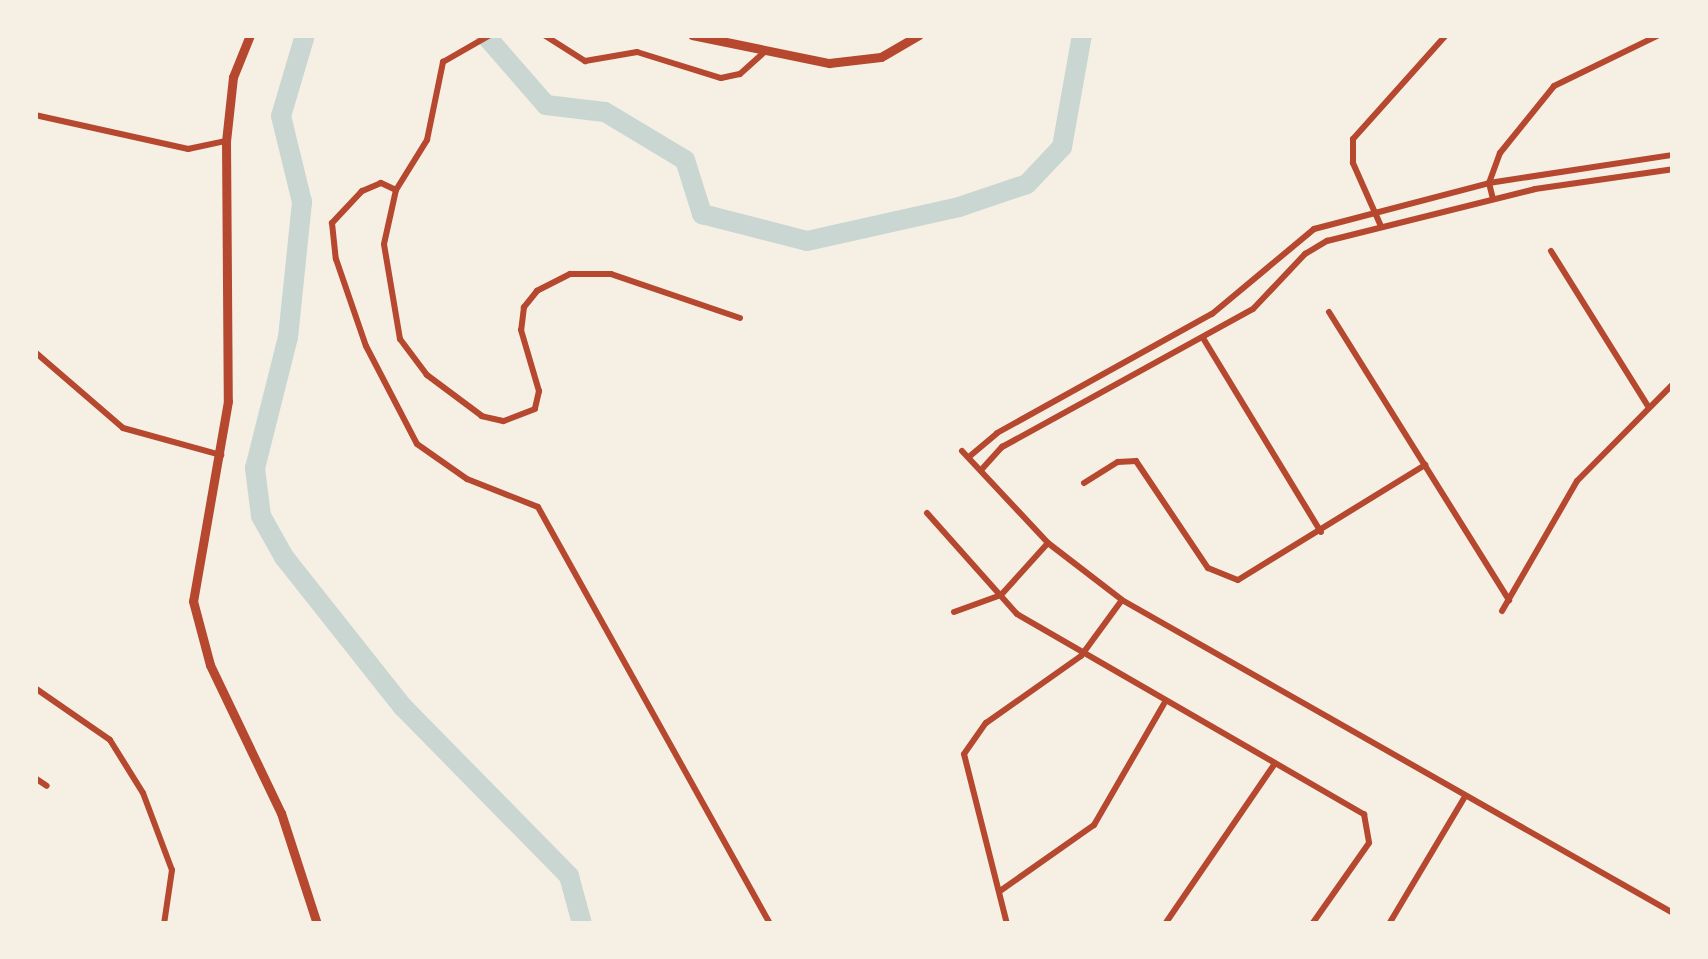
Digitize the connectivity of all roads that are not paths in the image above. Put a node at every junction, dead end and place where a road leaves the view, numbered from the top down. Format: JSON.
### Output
{"nodes":[{"id":1,"x":250,"y":35,"type":"edge"},
{"id":2,"x":490,"y":35,"type":"edge"},
{"id":3,"x":544,"y":35,"type":"edge"},
{"id":4,"x":692,"y":35,"type":"edge"},
{"id":5,"x":918,"y":35,"type":"edge"},
{"id":6,"x":1446,"y":35,"type":"edge"},
{"id":7,"x":1659,"y":35,"type":"edge"},
{"id":8,"x":762,"y":53,"type":"junction"},
{"id":9,"x":35,"y":115,"type":"edge"},
{"id":10,"x":226,"y":141,"type":"junction"},
{"id":11,"x":1673,"y":155,"type":"edge"},
{"id":12,"x":1673,"y":169,"type":"edge"},
{"id":13,"x":1489,"y":184,"type":"junction"},
{"id":14,"x":396,"y":190,"type":"junction"},
{"id":15,"x":1493,"y":198,"type":"junction"},
{"id":16,"x":1376,"y":210,"type":"junction"},
{"id":17,"x":1380,"y":224,"type":"junction"},
{"id":18,"x":1550,"y":251,"type":"dead end"},
{"id":19,"x":1272,"y":266,"type":"junction"},
{"id":20,"x":1283,"y":277,"type":"junction"},
{"id":21,"x":1330,"y":312,"type":"dead end"},
{"id":22,"x":1212,"y":314,"type":"junction"},
{"id":23,"x":740,"y":318,"type":"dead end"},
{"id":24,"x":1222,"y":327,"type":"junction"},
{"id":25,"x":1203,"y":338,"type":"junction"},
{"id":26,"x":35,"y":352,"type":"edge"},
{"id":27,"x":1673,"y":384,"type":"edge"},
{"id":28,"x":1088,"y":385,"type":"junction"},
{"id":29,"x":1096,"y":398,"type":"junction"},
{"id":30,"x":1648,"y":406,"type":"junction"},
{"id":31,"x":962,"y":451,"type":"dead end"},
{"id":32,"x":222,"y":455,"type":"junction"},
{"id":33,"x":970,"y":456,"type":"junction"},
{"id":34,"x":1425,"y":466,"type":"junction"},
{"id":35,"x":982,"y":469,"type":"junction"},
{"id":36,"x":1084,"y":483,"type":"dead end"},
{"id":37,"x":928,"y":513,"type":"dead end"},
{"id":38,"x":1321,"y":532,"type":"junction"},
{"id":39,"x":1048,"y":544,"type":"junction"},
{"id":40,"x":1001,"y":595,"type":"junction"},
{"id":41,"x":1122,"y":600,"type":"junction"},
{"id":42,"x":1509,"y":600,"type":"junction"},
{"id":43,"x":1502,"y":611,"type":"dead end"},
{"id":44,"x":954,"y":612,"type":"dead end"},
{"id":45,"x":1081,"y":656,"type":"junction"},
{"id":46,"x":35,"y":688,"type":"edge"},
{"id":47,"x":1164,"y":704,"type":"junction"},
{"id":48,"x":1274,"y":764,"type":"junction"},
{"id":49,"x":35,"y":778,"type":"edge"},
{"id":50,"x":47,"y":786,"type":"dead end"},
{"id":51,"x":1464,"y":798,"type":"junction"},
{"id":52,"x":1000,"y":891,"type":"junction"},
{"id":53,"x":1673,"y":913,"type":"edge"},
{"id":54,"x":164,"y":924,"type":"edge"},
{"id":55,"x":317,"y":924,"type":"edge"},
{"id":56,"x":770,"y":924,"type":"edge"},
{"id":57,"x":1007,"y":924,"type":"edge"},
{"id":58,"x":1165,"y":924,"type":"edge"},
{"id":59,"x":1312,"y":924,"type":"edge"},
{"id":60,"x":1389,"y":924,"type":"edge"}],
"edges":[{"from":1,"to":10,"type":"main road"},
{"from":2,"to":14,"type":"street"},
{"from":3,"to":8,"type":"street"},
{"from":4,"to":8,"type":"main road"},
{"from":5,"to":8,"type":"main road"},
{"from":6,"to":16,"type":"street"},
{"from":7,"to":13,"type":"street"},
{"from":9,"to":10,"type":"street"},
{"from":10,"to":32,"type":"main road"},
{"from":11,"to":13,"type":"street"},
{"from":12,"to":15,"type":"street"},
{"from":13,"to":15,"type":"street"},
{"from":13,"to":16,"type":"street"},
{"from":14,"to":23,"type":"street"},
{"from":14,"to":56,"type":"street"},
{"from":15,"to":17,"type":"street"},
{"from":16,"to":17,"type":"street"},
{"from":16,"to":19,"type":"street"},
{"from":17,"to":20,"type":"street"},
{"from":18,"to":30,"type":"street"},
{"from":19,"to":20,"type":"street"},
{"from":19,"to":22,"type":"street"},
{"from":20,"to":24,"type":"street"},
{"from":21,"to":34,"type":"street"},
{"from":22,"to":24,"type":"street"},
{"from":22,"to":28,"type":"street"},
{"from":24,"to":25,"type":"street"},
{"from":25,"to":29,"type":"street"},
{"from":25,"to":38,"type":"street"},
{"from":26,"to":32,"type":"street"},
{"from":27,"to":30,"type":"street"},
{"from":28,"to":29,"type":"street"},
{"from":28,"to":33,"type":"street"},
{"from":29,"to":35,"type":"street"},
{"from":30,"to":42,"type":"street"},
{"from":31,"to":33,"type":"street"},
{"from":32,"to":55,"type":"main road"},
{"from":33,"to":35,"type":"street"},
{"from":34,"to":38,"type":"street"},
{"from":34,"to":42,"type":"street"},
{"from":35,"to":39,"type":"street"},
{"from":36,"to":38,"type":"street"},
{"from":37,"to":40,"type":"street"},
{"from":39,"to":40,"type":"street"},
{"from":39,"to":41,"type":"street"},
{"from":40,"to":44,"type":"street"},
{"from":40,"to":45,"type":"street"},
{"from":41,"to":45,"type":"street"},
{"from":41,"to":51,"type":"street"},
{"from":42,"to":43,"type":"street"},
{"from":45,"to":47,"type":"street"},
{"from":45,"to":52,"type":"street"},
{"from":46,"to":54,"type":"street"},
{"from":47,"to":48,"type":"street"},
{"from":47,"to":52,"type":"street"},
{"from":48,"to":58,"type":"street"},
{"from":48,"to":59,"type":"street"},
{"from":49,"to":50,"type":"street"},
{"from":51,"to":53,"type":"street"},
{"from":51,"to":60,"type":"street"},
{"from":52,"to":57,"type":"street"}]}
